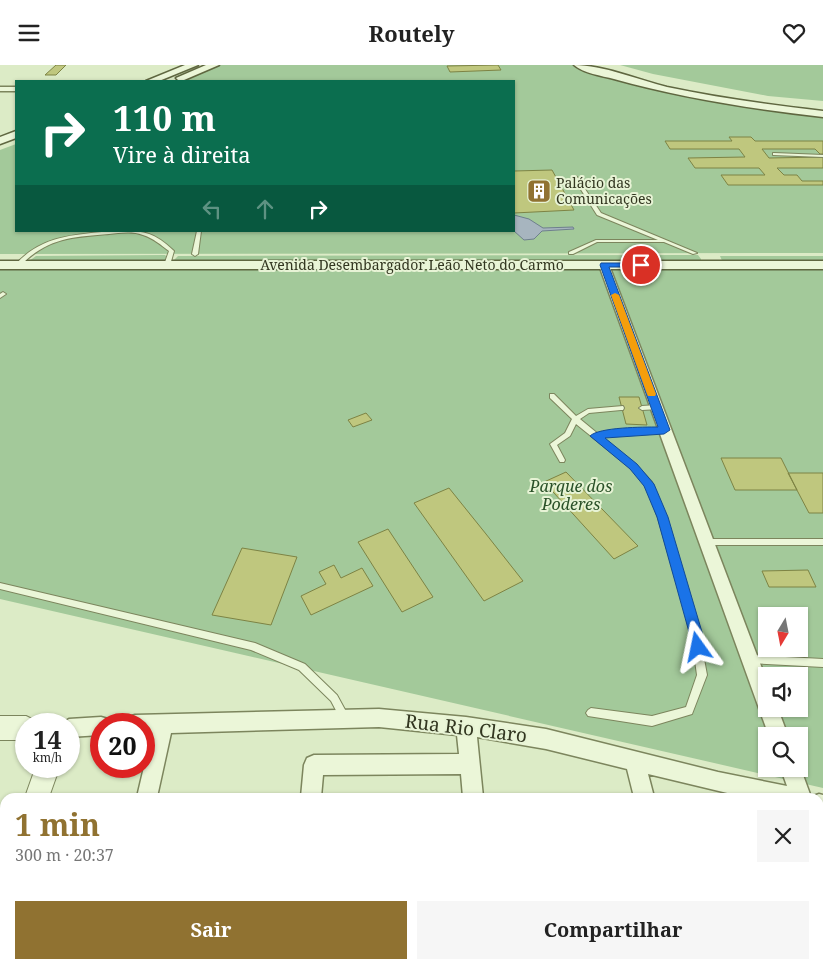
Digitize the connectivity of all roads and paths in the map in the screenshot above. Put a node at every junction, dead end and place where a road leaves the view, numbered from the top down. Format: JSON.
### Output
{"nodes":[{"id":1,"x":193,"y":65,"type":"edge"},
{"id":2,"x":214,"y":65,"type":"edge"},
{"id":3,"x":579,"y":65,"type":"edge"},
{"id":4,"x":604,"y":65,"type":"edge"},
{"id":5,"x":154,"y":80,"type":"edge"},
{"id":6,"x":176,"y":80,"type":"edge"},
{"id":7,"x":0,"y":89,"type":"edge"},
{"id":8,"x":15,"y":89,"type":"edge"},
{"id":9,"x":823,"y":106,"type":"edge"},
{"id":10,"x":810,"y":109,"type":"junction"},
{"id":11,"x":823,"y":114,"type":"edge"},
{"id":12,"x":15,"y":135,"type":"edge"},
{"id":13,"x":0,"y":141,"type":"edge"},
{"id":14,"x":15,"y":144,"type":"edge"},
{"id":15,"x":0,"y":151,"type":"edge"},
{"id":16,"x":774,"y":154,"type":"dead end"},
{"id":17,"x":823,"y":155,"type":"edge"},
{"id":18,"x":575,"y":177,"type":"dead end"},
{"id":19,"x":200,"y":232,"type":"edge"},
{"id":20,"x":666,"y":241,"type":"junction"},
{"id":21,"x":571,"y":253,"type":"junction"},
{"id":22,"x":823,"y":253,"type":"edge"},
{"id":23,"x":0,"y":254,"type":"edge"},
{"id":24,"x":195,"y":254,"type":"junction"},
{"id":25,"x":706,"y":257,"type":"junction"},
{"id":26,"x":22,"y":260,"type":"junction"},
{"id":27,"x":169,"y":260,"type":"junction"},
{"id":28,"x":0,"y":265,"type":"edge"},
{"id":29,"x":604,"y":265,"type":"junction"},
{"id":30,"x":823,"y":265,"type":"edge"},
{"id":31,"x":552,"y":396,"type":"dead end"},
{"id":32,"x":622,"y":408,"type":"dead end"},
{"id":33,"x":575,"y":419,"type":"junction"},
{"id":34,"x":664,"y":430,"type":"junction"},
{"id":35,"x":595,"y":436,"type":"junction"},
{"id":36,"x":562,"y":461,"type":"dead end"},
{"id":37,"x":707,"y":542,"type":"junction"},
{"id":38,"x":823,"y":542,"type":"edge"},
{"id":39,"x":0,"y":586,"type":"edge"},
{"id":40,"x":750,"y":659,"type":"junction"},
{"id":41,"x":823,"y":663,"type":"edge"},
{"id":42,"x":758,"y":681,"type":"edge"},
{"id":43,"x":591,"y":713,"type":"dead end"},
{"id":44,"x":345,"y":719,"type":"junction"},
{"id":45,"x":164,"y":722,"type":"junction"},
{"id":46,"x":155,"y":723,"type":"edge"},
{"id":47,"x":466,"y":726,"type":"junction"},
{"id":48,"x":0,"y":727,"type":"edge"},
{"id":49,"x":15,"y":728,"type":"edge"},
{"id":50,"x":635,"y":760,"type":"junction"},
{"id":51,"x":471,"y":764,"type":"junction"},
{"id":52,"x":794,"y":777,"type":"edge"},
{"id":53,"x":44,"y":778,"type":"edge"},
{"id":54,"x":38,"y":793,"type":"edge"},
{"id":55,"x":148,"y":793,"type":"edge"},
{"id":56,"x":311,"y":793,"type":"edge"},
{"id":57,"x":473,"y":793,"type":"edge"},
{"id":58,"x":643,"y":793,"type":"edge"},
{"id":59,"x":772,"y":793,"type":"edge"},
{"id":60,"x":800,"y":793,"type":"edge"}],
"edges":[{"from":1,"to":5,"type":"main road"},
{"from":2,"to":6,"type":"main road"},
{"from":3,"to":10,"type":"main road"},
{"from":4,"to":10,"type":"main road"},
{"from":7,"to":8,"type":"street"},
{"from":9,"to":10,"type":"main road"},
{"from":10,"to":11,"type":"main road"},
{"from":12,"to":13,"type":"main road"},
{"from":14,"to":15,"type":"main road"},
{"from":16,"to":17,"type":"lane"},
{"from":18,"to":20,"type":"lane"},
{"from":19,"to":24,"type":"lane"},
{"from":20,"to":21,"type":"lane"},
{"from":20,"to":25,"type":"lane"},
{"from":21,"to":24,"type":"main road","name":"Avenida Desembargador Leão Neto do Carmo"},
{"from":21,"to":25,"type":"main road","name":"Avenida Desembargador Leão Neto do Carmo"},
{"from":22,"to":25,"type":"main road","name":"Avenida Desembargador Leão Neto do Carmo"},
{"from":23,"to":26,"type":"main road","name":"Avenida Desembargador Leão Neto do Carmo"},
{"from":24,"to":27,"type":"main road","name":"Avenida Desembargador Leão Neto do Carmo"},
{"from":25,"to":29,"type":"main road","name":"Avenida Desembargador Leão Neto do Carmo"},
{"from":25,"to":30,"type":"main road","name":"Avenida Desembargador Leão Neto do Carmo"},
{"from":26,"to":27,"type":"main road","name":"Avenida Desembargador Leão Neto do Carmo"},
{"from":26,"to":27,"type":"lane"},
{"from":26,"to":28,"type":"main road","name":"Avenida Desembargador Leão Neto do Carmo"},
{"from":27,"to":29,"type":"main road","name":"Avenida Desembargador Leão Neto do Carmo"},
{"from":29,"to":34,"type":"street"},
{"from":31,"to":33,"type":"lane"},
{"from":32,"to":33,"type":"lane"},
{"from":33,"to":35,"type":"lane"},
{"from":33,"to":36,"type":"lane"},
{"from":34,"to":35,"type":"lane"},
{"from":34,"to":37,"type":"street"},
{"from":35,"to":43,"type":"lane"},
{"from":37,"to":38,"type":"lane"},
{"from":37,"to":40,"type":"street"},
{"from":39,"to":44,"type":"lane"},
{"from":40,"to":41,"type":"lane"},
{"from":40,"to":42,"type":"street"},
{"from":44,"to":45,"type":"street","name":"Rua Rio Claro"},
{"from":44,"to":47,"type":"street","name":"Rua Rio Claro"},
{"from":45,"to":46,"type":"street","name":"Rua Rio Claro"},
{"from":45,"to":55,"type":"street"},
{"from":47,"to":50,"type":"street","name":"Rua Rio Claro"},
{"from":47,"to":51,"type":"street"},
{"from":48,"to":49,"type":"street"},
{"from":50,"to":58,"type":"street"},
{"from":50,"to":59,"type":"street","name":"Rua Rio Claro"},
{"from":51,"to":56,"type":"street"},
{"from":51,"to":57,"type":"street"},
{"from":52,"to":60,"type":"street"},
{"from":53,"to":54,"type":"street"}]}
